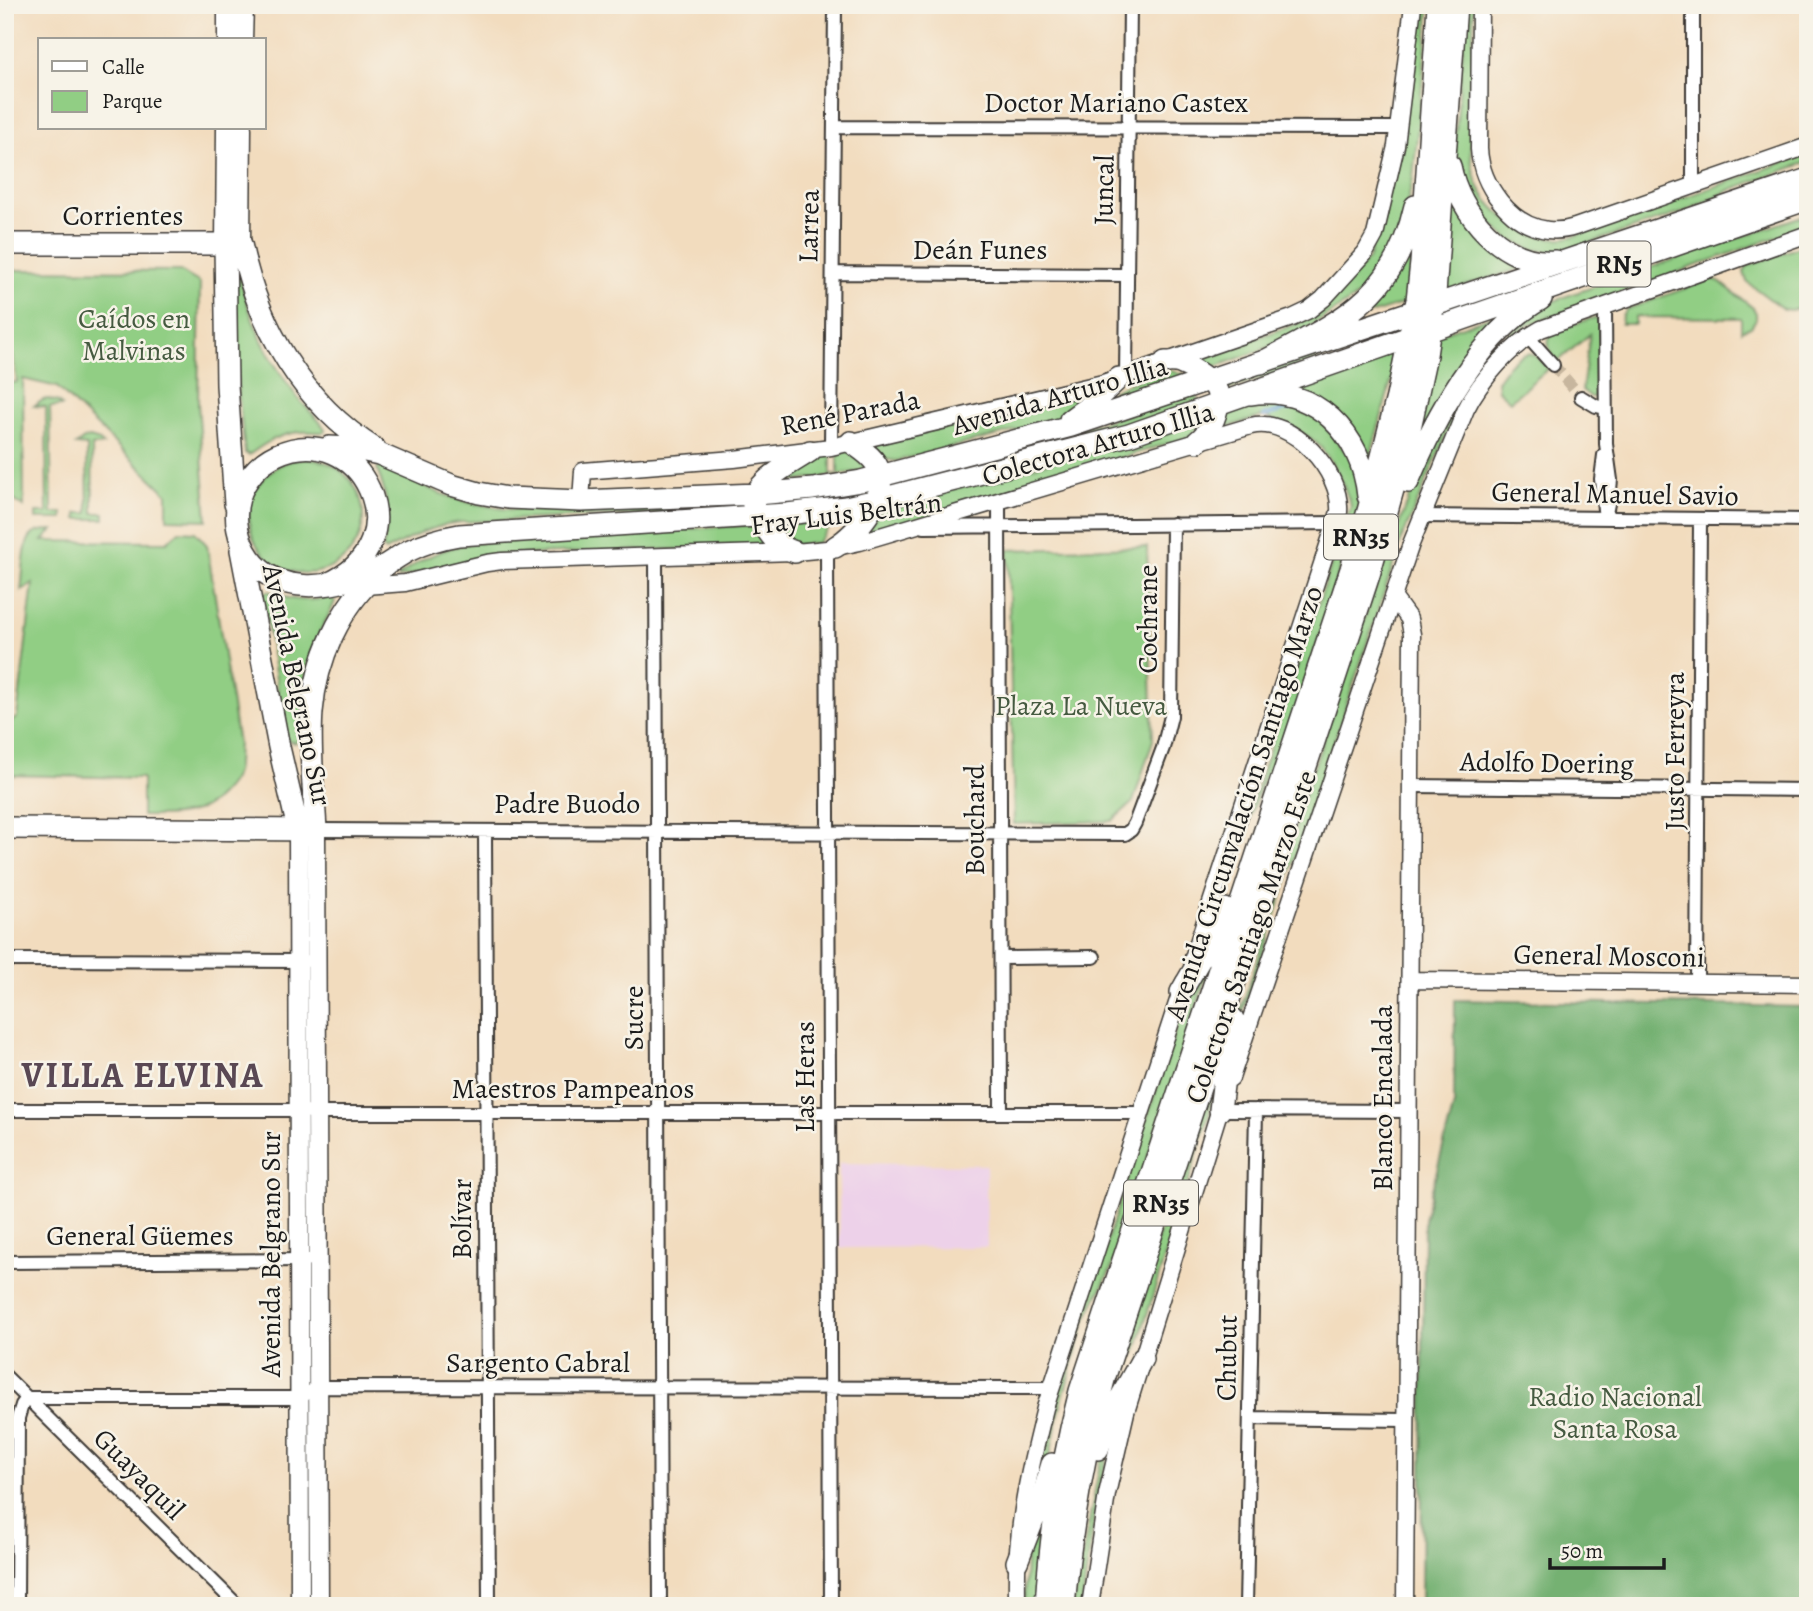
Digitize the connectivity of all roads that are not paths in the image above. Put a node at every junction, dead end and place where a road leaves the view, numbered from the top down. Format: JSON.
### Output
{"nodes":[{"id":1,"x":227,"y":5,"type":"edge"},
{"id":2,"x":244,"y":5,"type":"edge"},
{"id":3,"x":835,"y":5,"type":"edge"},
{"id":4,"x":1130,"y":5,"type":"edge"},
{"id":5,"x":1413,"y":5,"type":"edge"},
{"id":6,"x":1438,"y":5,"type":"edge"},
{"id":7,"x":1459,"y":5,"type":"edge"},
{"id":8,"x":1479,"y":5,"type":"edge"},
{"id":9,"x":1693,"y":5,"type":"edge"},
{"id":10,"x":227,"y":38,"type":"edge"},
{"id":11,"x":243,"y":38,"type":"edge"},
{"id":12,"x":1443,"y":76,"type":"junction"},
{"id":13,"x":1448,"y":122,"type":"junction"},
{"id":14,"x":834,"y":127,"type":"junction"},
{"id":15,"x":1129,"y":127,"type":"junction"},
{"id":16,"x":1399,"y":128,"type":"junction"},
{"id":17,"x":226,"y":130,"type":"edge"},
{"id":18,"x":242,"y":130,"type":"edge"},
{"id":19,"x":1808,"y":146,"type":"edge"},
{"id":20,"x":1808,"y":167,"type":"edge"},
{"id":21,"x":1808,"y":179,"type":"edge"},
{"id":22,"x":1693,"y":186,"type":"junction"},
{"id":23,"x":1808,"y":199,"type":"edge"},
{"id":24,"x":1673,"y":225,"type":"junction"},
{"id":25,"x":1808,"y":234,"type":"edge"},
{"id":26,"x":5,"y":244,"type":"edge"},
{"id":27,"x":233,"y":244,"type":"junction"},
{"id":28,"x":1581,"y":256,"type":"junction"},
{"id":29,"x":1593,"y":273,"type":"junction"},
{"id":30,"x":833,"y":274,"type":"junction"},
{"id":31,"x":1127,"y":275,"type":"junction"},
{"id":32,"x":1605,"y":306,"type":"junction"},
{"id":33,"x":1424,"y":308,"type":"junction"},
{"id":34,"x":1420,"y":334,"type":"junction"},
{"id":35,"x":1528,"y":337,"type":"junction"},
{"id":36,"x":1165,"y":362,"type":"junction"},
{"id":37,"x":1261,"y":363,"type":"junction"},
{"id":38,"x":1553,"y":365,"type":"tunnel mouth"},
{"id":39,"x":1122,"y":377,"type":"junction"},
{"id":40,"x":1209,"y":381,"type":"junction"},
{"id":41,"x":1250,"y":394,"type":"junction"},
{"id":42,"x":1581,"y":397,"type":"tunnel mouth"},
{"id":43,"x":1217,"y":405,"type":"junction"},
{"id":44,"x":1605,"y":408,"type":"junction"},
{"id":45,"x":333,"y":417,"type":"junction"},
{"id":46,"x":1264,"y":424,"type":"joint"},
{"id":47,"x":1054,"y":430,"type":"junction"},
{"id":48,"x":1198,"y":442,"type":"junction"},
{"id":49,"x":831,"y":446,"type":"junction"},
{"id":50,"x":307,"y":448,"type":"junction"},
{"id":51,"x":351,"y":449,"type":"junction"},
{"id":52,"x":389,"y":457,"type":"junction"},
{"id":53,"x":880,"y":476,"type":"junction"},
{"id":54,"x":370,"y":489,"type":"junction"},
{"id":55,"x":757,"y":494,"type":"junction"},
{"id":56,"x":877,"y":500,"type":"junction"},
{"id":57,"x":581,"y":501,"type":"junction"},
{"id":58,"x":999,"y":501,"type":"junction"},
{"id":59,"x":1368,"y":511,"type":"junction"},
{"id":60,"x":758,"y":516,"type":"junction"},
{"id":61,"x":1422,"y":516,"type":"junction"},
{"id":62,"x":1605,"y":518,"type":"junction"},
{"id":63,"x":1700,"y":519,"type":"junction"},
{"id":64,"x":1808,"y":520,"type":"edge"},
{"id":65,"x":1336,"y":523,"type":"junction"},
{"id":66,"x":1173,"y":524,"type":"junction"},
{"id":67,"x":237,"y":526,"type":"junction"},
{"id":68,"x":999,"y":526,"type":"junction"},
{"id":69,"x":908,"y":527,"type":"junction"},
{"id":70,"x":369,"y":546,"type":"junction"},
{"id":71,"x":831,"y":548,"type":"junction"},
{"id":72,"x":795,"y":552,"type":"junction"},
{"id":73,"x":656,"y":556,"type":"junction"},
{"id":74,"x":1369,"y":575,"type":"junction"},
{"id":75,"x":362,"y":581,"type":"junction"},
{"id":76,"x":327,"y":584,"type":"junction"},
{"id":77,"x":1393,"y":597,"type":"junction"},
{"id":78,"x":1297,"y":733,"type":"junction"},
{"id":79,"x":1411,"y":786,"type":"junction"},
{"id":80,"x":1699,"y":789,"type":"junction"},
{"id":81,"x":1808,"y":790,"type":"edge"},
{"id":82,"x":1291,"y":809,"type":"junction"},
{"id":83,"x":5,"y":828,"type":"edge"},
{"id":84,"x":307,"y":830,"type":"junction"},
{"id":85,"x":485,"y":831,"type":"junction"},
{"id":86,"x":657,"y":832,"type":"junction"},
{"id":87,"x":1129,"y":832,"type":"joint"},
{"id":88,"x":828,"y":833,"type":"junction"},
{"id":89,"x":1000,"y":834,"type":"junction"},
{"id":90,"x":1094,"y":957,"type":"dead end"},
{"id":91,"x":1001,"y":958,"type":"junction"},
{"id":92,"x":5,"y":960,"type":"edge"},
{"id":93,"x":308,"y":961,"type":"junction"},
{"id":94,"x":1410,"y":980,"type":"junction"},
{"id":95,"x":1697,"y":983,"type":"junction"},
{"id":96,"x":1808,"y":984,"type":"edge"},
{"id":97,"x":1181,"y":992,"type":"junction"},
{"id":98,"x":5,"y":1110,"type":"edge"},
{"id":99,"x":299,"y":1110,"type":"junction"},
{"id":100,"x":1220,"y":1110,"type":"junction"},
{"id":101,"x":1256,"y":1110,"type":"junction"},
{"id":102,"x":1409,"y":1111,"type":"junction"},
{"id":103,"x":317,"y":1113,"type":"junction"},
{"id":104,"x":486,"y":1113,"type":"junction"},
{"id":105,"x":659,"y":1113,"type":"junction"},
{"id":106,"x":830,"y":1113,"type":"junction"},
{"id":107,"x":1001,"y":1113,"type":"junction"},
{"id":108,"x":1141,"y":1113,"type":"junction"},
{"id":109,"x":1123,"y":1258,"type":"junction"},
{"id":110,"x":308,"y":1260,"type":"junction"},
{"id":111,"x":5,"y":1262,"type":"edge"},
{"id":112,"x":1142,"y":1359,"type":"junction"},
{"id":113,"x":5,"y":1376,"type":"edge"},
{"id":114,"x":318,"y":1387,"type":"junction"},
{"id":115,"x":488,"y":1387,"type":"junction"},
{"id":116,"x":659,"y":1387,"type":"junction"},
{"id":117,"x":831,"y":1388,"type":"junction"},
{"id":118,"x":1051,"y":1388,"type":"junction"},
{"id":119,"x":27,"y":1398,"type":"junction"},
{"id":120,"x":300,"y":1398,"type":"junction"},
{"id":121,"x":1250,"y":1418,"type":"junction"},
{"id":122,"x":1406,"y":1420,"type":"junction"},
{"id":123,"x":1017,"y":1562,"type":"junction"},
{"id":124,"x":17,"y":1606,"type":"edge"},
{"id":125,"x":238,"y":1606,"type":"edge"},
{"id":126,"x":300,"y":1606,"type":"edge"},
{"id":127,"x":319,"y":1606,"type":"edge"},
{"id":128,"x":489,"y":1606,"type":"edge"},
{"id":129,"x":660,"y":1606,"type":"edge"},
{"id":130,"x":831,"y":1606,"type":"edge"},
{"id":131,"x":1017,"y":1606,"type":"edge"},
{"id":132,"x":1046,"y":1606,"type":"edge"},
{"id":133,"x":1066,"y":1606,"type":"edge"},
{"id":134,"x":1090,"y":1606,"type":"edge"},
{"id":135,"x":1246,"y":1606,"type":"edge"},
{"id":136,"x":1405,"y":1606,"type":"edge"}],
"edges":[{"from":1,"to":10,"type":"main road"},
{"from":2,"to":11,"type":"main road"},
{"from":3,"to":14,"type":"street","name":"Larrea"},
{"from":4,"to":15,"type":"street","name":"Juncal"},
{"from":5,"to":16,"type":"street"},
{"from":6,"to":12,"type":"main road","name":"Avenida Circunvalación Santiago Marzo","number":"RN35"},
{"from":7,"to":12,"type":"main road","name":"Avenida Circunvalación Santiago Marzo","number":"RN35"},
{"from":8,"to":22,"type":"street"},
{"from":9,"to":22,"type":"street"},
{"from":12,"to":13,"type":"main road","name":"Avenida Circunvalación Santiago Marzo","number":"RN35"},
{"from":12,"to":33,"type":"main road","name":"Avenida Circunvalación Santiago Marzo","number":"RN35"},
{"from":12,"to":37,"type":"main road"},
{"from":13,"to":28,"type":"main road"},
{"from":13,"to":33,"type":"main road","name":"Avenida Circunvalación Santiago Marzo","number":"RN35"},
{"from":14,"to":15,"type":"street","name":"Doctor Mariano Castex"},
{"from":14,"to":30,"type":"street","name":"Larrea"},
{"from":15,"to":16,"type":"street","name":"Doctor Mariano Castex"},
{"from":15,"to":31,"type":"street","name":"Juncal"},
{"from":16,"to":36,"type":"street","name":"René Parada"},
{"from":17,"to":27,"type":"main road"},
{"from":18,"to":27,"type":"main road"},
{"from":19,"to":22,"type":"street"},
{"from":20,"to":24,"type":"main road"},
{"from":21,"to":24,"type":"main road","name":"Avenida Arturo Illia","number":"RN5"},
{"from":23,"to":29,"type":"main road","name":"Avenida Arturo Illia","number":"RN5"},
{"from":24,"to":28,"type":"main road","name":"Avenida Arturo Illia","number":"RN5"},
{"from":25,"to":32,"type":"street"},
{"from":26,"to":27,"type":"main road","name":"Corrientes"},
{"from":27,"to":45,"type":"main road"},
{"from":27,"to":67,"type":"main road","name":"Avenida Belgrano Sur"},
{"from":28,"to":33,"type":"main road","name":"Avenida Arturo Illia","number":"RN5"},
{"from":29,"to":34,"type":"main road","name":"Avenida Arturo Illia","number":"RN5"},
{"from":29,"to":74,"type":"main road"},
{"from":30,"to":31,"type":"street","name":"Deán Funes"},
{"from":30,"to":49,"type":"street","name":"Larrea"},
{"from":31,"to":39,"type":"street","name":"Juncal"},
{"from":32,"to":35,"type":"street","name":"Colectora Santiago Marzo Este"},
{"from":32,"to":44,"type":"street"},
{"from":33,"to":34,"type":"main road","name":"Avenida Circunvalación Santiago Marzo","number":"RN35"},
{"from":33,"to":37,"type":"main road","name":"Avenida Arturo Illia"},
{"from":34,"to":41,"type":"main road","name":"Avenida Arturo Illia"},
{"from":34,"to":59,"type":"main road","name":"Avenida Circunvalación Santiago Marzo","number":"RN35"},
{"from":34,"to":74,"type":"main road","name":"Avenida Circunvalación Santiago Marzo","number":"RN35"},
{"from":35,"to":38,"type":"street"},
{"from":35,"to":61,"type":"street","name":"Colectora Santiago Marzo Este"},
{"from":36,"to":39,"type":"street","name":"René Parada"},
{"from":36,"to":40,"type":"main road"},
{"from":37,"to":40,"type":"main road","name":"Avenida Arturo Illia"},
{"from":39,"to":47,"type":"main road"},
{"from":39,"to":49,"type":"street","name":"René Parada"},
{"from":40,"to":43,"type":"main road"},
{"from":40,"to":47,"type":"main road","name":"Avenida Arturo Illia"},
{"from":41,"to":43,"type":"main road","name":"Avenida Arturo Illia"},
{"from":41,"to":59,"type":"main road"},
{"from":42,"to":44,"type":"street"},
{"from":43,"to":48,"type":"main road"},
{"from":43,"to":56,"type":"main road","name":"Avenida Arturo Illia"},
{"from":44,"to":62,"type":"street"},
{"from":45,"to":51,"type":"main road"},
{"from":45,"to":52,"type":"main road"},
{"from":46,"to":48,"type":"street","name":"Colectora Arturo Illia"},
{"from":46,"to":65,"type":"street","name":"Colectora Santiago Marzo Este"},
{"from":47,"to":53,"type":"main road","name":"Avenida Arturo Illia"},
{"from":48,"to":58,"type":"street","name":"Colectora Arturo Illia"},
{"from":49,"to":53,"type":"main road"},
{"from":49,"to":55,"type":"main road"},
{"from":49,"to":57,"type":"street","name":"René Parada"},
{"from":50,"to":51,"type":"main road","name":"Avenida Arturo Illia"},
{"from":50,"to":54,"type":"main road"},
{"from":50,"to":67,"type":"main road","name":"Avenida Arturo Illia"},
{"from":51,"to":52,"type":"main road","name":"Avenida Arturo Illia"},
{"from":51,"to":54,"type":"main road"},
{"from":52,"to":57,"type":"main road","name":"Avenida Arturo Illia"},
{"from":53,"to":55,"type":"main road","name":"Avenida Arturo Illia"},
{"from":53,"to":56,"type":"main road"},
{"from":54,"to":70,"type":"main road"},
{"from":55,"to":57,"type":"main road","name":"Avenida Arturo Illia"},
{"from":55,"to":60,"type":"main road"},
{"from":56,"to":60,"type":"main road","name":"Avenida Arturo Illia"},
{"from":56,"to":71,"type":"main road"},
{"from":58,"to":68,"type":"street","name":"Bouchard"},
{"from":58,"to":69,"type":"street","name":"Colectora Arturo Illia"},
{"from":59,"to":78,"type":"main road","name":"Avenida Circunvalación Santiago Marzo","number":"RN35"},
{"from":60,"to":72,"type":"main road"},
{"from":60,"to":75,"type":"main road","name":"Avenida Arturo Illia"},
{"from":61,"to":62,"type":"street","name":"General Manuel Savio"},
{"from":61,"to":77,"type":"street","name":"Colectora Santiago Marzo Este"},
{"from":62,"to":63,"type":"street","name":"General Manuel Savio"},
{"from":63,"to":64,"type":"street","name":"General Manuel Savio"},
{"from":63,"to":80,"type":"street","name":"Justo Ferreyra"},
{"from":65,"to":66,"type":"street","name":"Fray Luis Beltrán"},
{"from":65,"to":97,"type":"street","name":"Colectora Santiago Marzo Este"},
{"from":66,"to":68,"type":"street","name":"Fray Luis Beltrán"},
{"from":66,"to":87,"type":"street","name":"Cochrane"},
{"from":67,"to":76,"type":"main road","name":"Avenida Arturo Illia"},
{"from":67,"to":84,"type":"main road","name":"Avenida Belgrano Sur"},
{"from":68,"to":69,"type":"street","name":"Fray Luis Beltrán"},
{"from":68,"to":89,"type":"street","name":"Bouchard"},
{"from":69,"to":71,"type":"street","name":"Fray Luis Beltrán"},
{"from":70,"to":75,"type":"main road","name":"Avenida Belgrano Sur"},
{"from":70,"to":76,"type":"main road"},
{"from":71,"to":72,"type":"street","name":"Fray Luis Beltrán"},
{"from":71,"to":88,"type":"street","name":"Las Heras"},
{"from":72,"to":73,"type":"street","name":"Fray Luis Beltrán"},
{"from":73,"to":75,"type":"street","name":"Fray Luis Beltrán"},
{"from":73,"to":86,"type":"street","name":"Sucre"},
{"from":74,"to":82,"type":"main road","name":"Avenida Circunvalación Santiago Marzo","number":"RN35"},
{"from":75,"to":76,"type":"main road","name":"Avenida Arturo Illia"},
{"from":75,"to":84,"type":"main road","name":"Avenida Belgrano Sur"},
{"from":77,"to":79,"type":"street","name":"Blanco Encalada"},
{"from":77,"to":100,"type":"street","name":"Colectora Santiago Marzo Este"},
{"from":78,"to":97,"type":"main road"},
{"from":78,"to":109,"type":"main road","name":"Avenida Circunvalación Santiago Marzo","number":"RN35"},
{"from":79,"to":80,"type":"street","name":"Adolfo Doering"},
{"from":79,"to":94,"type":"street","name":"Blanco Encalada"},
{"from":80,"to":81,"type":"street","name":"Adolfo Doering"},
{"from":80,"to":95,"type":"street","name":"Justo Ferreyra"},
{"from":82,"to":100,"type":"main road"},
{"from":82,"to":133,"type":"main road","name":"Avenida Circunvalación Santiago Marzo","number":"RN35"},
{"from":83,"to":84,"type":"main road","name":"Padre Buodo"},
{"from":84,"to":85,"type":"street","name":"Padre Buodo"},
{"from":84,"to":93,"type":"main road","name":"Avenida Belgrano Sur"},
{"from":85,"to":86,"type":"street","name":"Padre Buodo"},
{"from":85,"to":104,"type":"street","name":"Bolívar"},
{"from":86,"to":88,"type":"street","name":"Padre Buodo"},
{"from":86,"to":105,"type":"street","name":"Sucre"},
{"from":87,"to":89,"type":"street","name":"Padre Buodo"},
{"from":88,"to":89,"type":"street","name":"Padre Buodo"},
{"from":88,"to":106,"type":"street","name":"Las Heras"},
{"from":89,"to":91,"type":"street","name":"Bouchard"},
{"from":90,"to":91,"type":"street"},
{"from":91,"to":107,"type":"street","name":"Bouchard"},
{"from":92,"to":93,"type":"street"},
{"from":93,"to":99,"type":"main road","name":"Avenida Belgrano Sur"},
{"from":93,"to":103,"type":"main road","name":"Avenida Belgrano Sur"},
{"from":94,"to":95,"type":"street","name":"General Mosconi"},
{"from":94,"to":102,"type":"street","name":"Blanco Encalada"},
{"from":95,"to":96,"type":"street","name":"General Mosconi"},
{"from":97,"to":108,"type":"street","name":"Colectora Santiago Marzo Este"},
{"from":98,"to":99,"type":"street","name":"Maestros Pampeanos"},
{"from":99,"to":103,"type":"street","name":"Maestros Pampeanos"},
{"from":99,"to":110,"type":"main road","name":"Avenida Belgrano Sur"},
{"from":100,"to":101,"type":"street"},
{"from":100,"to":112,"type":"street","name":"Colectora Santiago Marzo Este"},
{"from":101,"to":102,"type":"street"},
{"from":101,"to":121,"type":"street","name":"Chubut"},
{"from":102,"to":122,"type":"street","name":"Blanco Encalada"},
{"from":103,"to":104,"type":"street","name":"Maestros Pampeanos"},
{"from":103,"to":110,"type":"main road","name":"Avenida Belgrano Sur"},
{"from":104,"to":105,"type":"street","name":"Maestros Pampeanos"},
{"from":104,"to":115,"type":"street","name":"Bolívar"},
{"from":105,"to":106,"type":"street","name":"Maestros Pampeanos"},
{"from":105,"to":116,"type":"street","name":"Sucre"},
{"from":106,"to":107,"type":"street","name":"Maestros Pampeanos"},
{"from":106,"to":117,"type":"street","name":"Las Heras"},
{"from":107,"to":108,"type":"street","name":"Maestros Pampeanos"},
{"from":108,"to":118,"type":"street","name":"Colectora Santiago Marzo Este"},
{"from":109,"to":123,"type":"main road"},
{"from":109,"to":132,"type":"main road","name":"Avenida Circunvalación Santiago Marzo","number":"RN35"},
{"from":110,"to":111,"type":"street","name":"General Güemes"},
{"from":110,"to":114,"type":"main road","name":"Avenida Belgrano Sur"},
{"from":110,"to":120,"type":"main road","name":"Avenida Belgrano Sur"},
{"from":112,"to":133,"type":"main road"},
{"from":112,"to":134,"type":"street","name":"Colectora Santiago Marzo Este"},
{"from":113,"to":119,"type":"street","name":"Guayaquil"},
{"from":114,"to":115,"type":"street","name":"Sargento Cabral"},
{"from":114,"to":120,"type":"street"},
{"from":114,"to":127,"type":"main road","name":"Avenida Belgrano Sur"},
{"from":115,"to":116,"type":"street","name":"Sargento Cabral"},
{"from":115,"to":128,"type":"street","name":"Bolívar"},
{"from":116,"to":117,"type":"street","name":"Sargento Cabral"},
{"from":116,"to":129,"type":"street","name":"Sucre"},
{"from":117,"to":118,"type":"street","name":"Sargento Cabral"},
{"from":117,"to":130,"type":"street","name":"Las Heras"},
{"from":118,"to":123,"type":"street","name":"Colectora Santiago Marzo Este"},
{"from":119,"to":120,"type":"street"},
{"from":119,"to":124,"type":"street"},
{"from":119,"to":125,"type":"street","name":"Guayaquil"},
{"from":120,"to":126,"type":"main road","name":"Avenida Belgrano Sur"},
{"from":121,"to":122,"type":"street"},
{"from":121,"to":135,"type":"street","name":"Chubut"},
{"from":122,"to":136,"type":"street","name":"Blanco Encalada"},
{"from":123,"to":131,"type":"street","name":"Colectora Santiago Marzo Este"}]}
